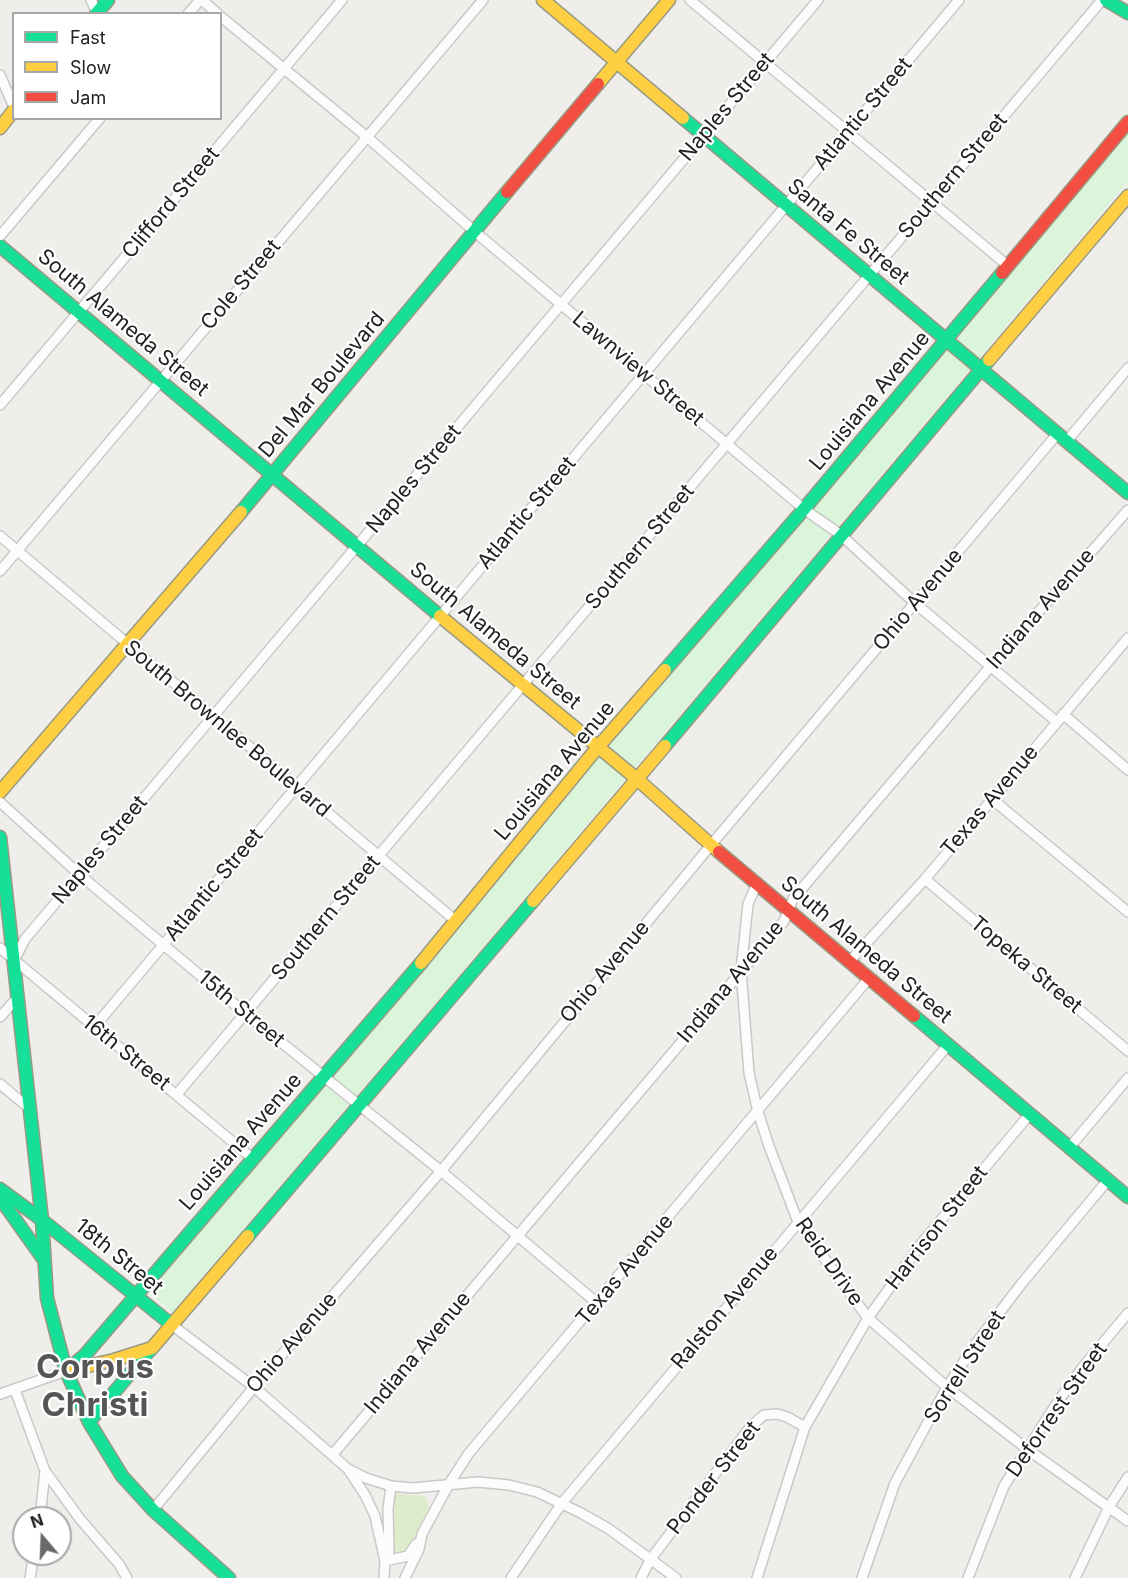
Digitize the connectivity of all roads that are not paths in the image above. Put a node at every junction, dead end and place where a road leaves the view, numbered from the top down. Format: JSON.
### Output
{"nodes":[{"id":1,"x":108,"y":0,"type":"edge"},
{"id":2,"x":201,"y":0,"type":"edge"},
{"id":3,"x":342,"y":0,"type":"edge"},
{"id":4,"x":483,"y":0,"type":"edge"},
{"id":5,"x":543,"y":0,"type":"edge"},
{"id":6,"x":669,"y":0,"type":"edge"},
{"id":7,"x":690,"y":0,"type":"edge"},
{"id":8,"x":818,"y":0,"type":"edge"},
{"id":9,"x":959,"y":0,"type":"edge"},
{"id":10,"x":1104,"y":0,"type":"edge"},
{"id":11,"x":97,"y":12,"type":"edge"},
{"id":12,"x":190,"y":12,"type":"edge"},
{"id":13,"x":215,"y":12,"type":"edge"},
{"id":14,"x":1128,"y":13,"type":"edge"},
{"id":15,"x":222,"y":17,"type":"edge"},
{"id":16,"x":616,"y":62,"type":"junction"},
{"id":17,"x":765,"y":63,"type":"junction"},
{"id":18,"x":284,"y":69,"type":"junction"},
{"id":19,"x":0,"y":75,"type":"edge"},
{"id":20,"x":12,"y":104,"type":"edge"},
{"id":21,"x":12,"y":112,"type":"edge"},
{"id":22,"x":98,"y":120,"type":"edge"},
{"id":23,"x":1128,"y":122,"type":"edge"},
{"id":24,"x":0,"y":128,"type":"edge"},
{"id":25,"x":848,"y":132,"type":"junction"},
{"id":26,"x":704,"y":135,"type":"junction"},
{"id":27,"x":368,"y":137,"type":"junction"},
{"id":28,"x":1128,"y":196,"type":"edge"},
{"id":29,"x":932,"y":202,"type":"junction"},
{"id":30,"x":786,"y":205,"type":"junction"},
{"id":31,"x":474,"y":231,"type":"junction"},
{"id":32,"x":0,"y":236,"type":"edge"},
{"id":33,"x":0,"y":246,"type":"edge"},
{"id":34,"x":1007,"y":265,"type":"junction"},
{"id":35,"x":869,"y":276,"type":"junction"},
{"id":36,"x":561,"y":304,"type":"junction"},
{"id":37,"x":79,"y":312,"type":"junction"},
{"id":38,"x":946,"y":341,"type":"junction"},
{"id":39,"x":1128,"y":368,"type":"edge"},
{"id":40,"x":981,"y":369,"type":"junction"},
{"id":41,"x":644,"y":374,"type":"junction"},
{"id":42,"x":161,"y":380,"type":"junction"},
{"id":43,"x":0,"y":405,"type":"edge"},
{"id":44,"x":1062,"y":437,"type":"junction"},
{"id":45,"x":727,"y":444,"type":"junction"},
{"id":46,"x":273,"y":475,"type":"junction"},
{"id":47,"x":1128,"y":493,"type":"edge"},
{"id":48,"x":804,"y":509,"type":"junction"},
{"id":49,"x":1128,"y":510,"type":"edge"},
{"id":50,"x":0,"y":536,"type":"edge"},
{"id":51,"x":841,"y":536,"type":"junction"},
{"id":52,"x":358,"y":545,"type":"junction"},
{"id":53,"x":17,"y":552,"type":"junction"},
{"id":54,"x":0,"y":571,"type":"edge"},
{"id":55,"x":915,"y":604,"type":"junction"},
{"id":56,"x":440,"y":616,"type":"junction"},
{"id":57,"x":1128,"y":638,"type":"edge"},
{"id":58,"x":126,"y":644,"type":"junction"},
{"id":59,"x":991,"y":666,"type":"junction"},
{"id":60,"x":523,"y":685,"type":"junction"},
{"id":61,"x":214,"y":716,"type":"junction"},
{"id":62,"x":1060,"y":718,"type":"junction"},
{"id":63,"x":598,"y":747,"type":"junction"},
{"id":64,"x":1128,"y":770,"type":"edge"},
{"id":65,"x":637,"y":779,"type":"junction"},
{"id":66,"x":296,"y":787,"type":"junction"},
{"id":67,"x":0,"y":792,"type":"edge"},
{"id":68,"x":992,"y":799,"type":"junction"},
{"id":69,"x":0,"y":802,"type":"edge"},
{"id":70,"x":0,"y":837,"type":"edge"},
{"id":71,"x":711,"y":845,"type":"junction"},
{"id":72,"x":379,"y":855,"type":"junction"},
{"id":73,"x":80,"y":875,"type":"junction"},
{"id":74,"x":925,"y":879,"type":"junction"},
{"id":75,"x":757,"y":883,"type":"junction"},
{"id":76,"x":789,"y":910,"type":"junction"},
{"id":77,"x":1128,"y":912,"type":"edge"},
{"id":78,"x":456,"y":921,"type":"junction"},
{"id":79,"x":163,"y":945,"type":"junction"},
{"id":80,"x":0,"y":948,"type":"edge"},
{"id":81,"x":14,"y":960,"type":"junction"},
{"id":82,"x":850,"y":961,"type":"junction"},
{"id":83,"x":741,"y":970,"type":"junction"},
{"id":84,"x":870,"y":977,"type":"junction"},
{"id":85,"x":18,"y":997,"type":"junction"},
{"id":86,"x":245,"y":1013,"type":"junction"},
{"id":87,"x":0,"y":1017,"type":"edge"},
{"id":88,"x":94,"y":1026,"type":"junction"},
{"id":89,"x":948,"y":1045,"type":"junction"},
{"id":90,"x":1128,"y":1051,"type":"edge"},
{"id":91,"x":323,"y":1077,"type":"junction"},
{"id":92,"x":1128,"y":1078,"type":"edge"},
{"id":93,"x":0,"y":1084,"type":"edge"},
{"id":94,"x":177,"y":1094,"type":"junction"},
{"id":95,"x":359,"y":1104,"type":"junction"},
{"id":96,"x":29,"y":1108,"type":"junction"},
{"id":97,"x":758,"y":1112,"type":"junction"},
{"id":98,"x":1029,"y":1115,"type":"junction"},
{"id":99,"x":1069,"y":1148,"type":"junction"},
{"id":100,"x":252,"y":1158,"type":"junction"},
{"id":101,"x":441,"y":1171,"type":"junction"},
{"id":102,"x":1108,"y":1180,"type":"junction"},
{"id":103,"x":0,"y":1189,"type":"edge"},
{"id":104,"x":1128,"y":1197,"type":"edge"},
{"id":105,"x":0,"y":1198,"type":"edge"},
{"id":106,"x":42,"y":1220,"type":"junction"},
{"id":107,"x":798,"y":1222,"type":"junction"},
{"id":108,"x":518,"y":1236,"type":"junction"},
{"id":109,"x":44,"y":1261,"type":"junction"},
{"id":110,"x":135,"y":1295,"type":"junction"},
{"id":111,"x":597,"y":1303,"type":"junction"},
{"id":112,"x":1128,"y":1313,"type":"edge"},
{"id":113,"x":868,"y":1318,"type":"junction"},
{"id":114,"x":172,"y":1325,"type":"junction"},
{"id":115,"x":152,"y":1348,"type":"junction"},
{"id":116,"x":66,"y":1371,"type":"junction"},
{"id":117,"x":254,"y":1387,"type":"junction"},
{"id":118,"x":947,"y":1387,"type":"junction"},
{"id":119,"x":15,"y":1390,"type":"junction"},
{"id":120,"x":0,"y":1394,"type":"edge"},
{"id":121,"x":89,"y":1422,"type":"junction"},
{"id":122,"x":805,"y":1426,"type":"junction"},
{"id":123,"x":1027,"y":1449,"type":"junction"},
{"id":124,"x":333,"y":1454,"type":"junction"},
{"id":125,"x":348,"y":1469,"type":"junction"},
{"id":126,"x":45,"y":1471,"type":"junction"},
{"id":127,"x":1128,"y":1477,"type":"edge"},
{"id":128,"x":449,"y":1484,"type":"junction"},
{"id":129,"x":391,"y":1486,"type":"junction"},
{"id":130,"x":562,"y":1503,"type":"junction"},
{"id":131,"x":41,"y":1506,"type":"edge"},
{"id":132,"x":1109,"y":1507,"type":"junction"},
{"id":133,"x":153,"y":1510,"type":"junction"},
{"id":134,"x":1128,"y":1521,"type":"edge"},
{"id":135,"x":422,"y":1534,"type":"junction"},
{"id":136,"x":650,"y":1560,"type":"junction"},
{"id":137,"x":385,"y":1561,"type":"junction"},
{"id":138,"x":127,"y":1578,"type":"edge"},
{"id":139,"x":229,"y":1578,"type":"edge"},
{"id":140,"x":384,"y":1578,"type":"edge"},
{"id":141,"x":405,"y":1578,"type":"edge"},
{"id":142,"x":511,"y":1578,"type":"edge"},
{"id":143,"x":641,"y":1578,"type":"edge"},
{"id":144,"x":676,"y":1578,"type":"edge"},
{"id":145,"x":757,"y":1578,"type":"edge"},
{"id":146,"x":862,"y":1578,"type":"edge"},
{"id":147,"x":968,"y":1578,"type":"edge"},
{"id":148,"x":1075,"y":1578,"type":"edge"}],
"edges":[{"from":1,"to":11,"type":"main road"},
{"from":2,"to":12,"type":"street"},
{"from":2,"to":13,"type":"street","name":"Lawnview Street"},
{"from":3,"to":18,"type":"street","name":"Clifford Street"},
{"from":4,"to":27,"type":"street","name":"Cole Street"},
{"from":5,"to":16,"type":"main road","name":"Santa Fe Street"},
{"from":6,"to":16,"type":"main road","name":"Del Mar Boulevard"},
{"from":7,"to":17,"type":"street"},
{"from":8,"to":17,"type":"street","name":"Naples Street"},
{"from":9,"to":25,"type":"street","name":"Atlantic Street"},
{"from":10,"to":14,"type":"main road"},
{"from":10,"to":29,"type":"street","name":"Southern Street"},
{"from":15,"to":18,"type":"street","name":"Lawnview Street"},
{"from":16,"to":26,"type":"main road","name":"Santa Fe Street"},
{"from":16,"to":31,"type":"main road","name":"Del Mar Boulevard"},
{"from":17,"to":25,"type":"street"},
{"from":17,"to":26,"type":"street","name":"Naples Street"},
{"from":18,"to":27,"type":"street","name":"Lawnview Street"},
{"from":18,"to":37,"type":"street","name":"Clifford Street"},
{"from":19,"to":20,"type":"street"},
{"from":21,"to":24,"type":"main road"},
{"from":22,"to":32,"type":"street"},
{"from":23,"to":34,"type":"main road","name":"Louisiana Avenue"},
{"from":25,"to":29,"type":"street"},
{"from":25,"to":30,"type":"street","name":"Atlantic Street"},
{"from":26,"to":30,"type":"main road","name":"Santa Fe Street"},
{"from":26,"to":36,"type":"street","name":"Naples Street"},
{"from":27,"to":31,"type":"street","name":"Lawnview Street"},
{"from":27,"to":42,"type":"street","name":"Cole Street"},
{"from":28,"to":40,"type":"main road"},
{"from":29,"to":34,"type":"street"},
{"from":29,"to":35,"type":"street","name":"Southern Street"},
{"from":30,"to":35,"type":"main road","name":"Santa Fe Street"},
{"from":30,"to":41,"type":"street","name":"Atlantic Street"},
{"from":31,"to":36,"type":"street","name":"Lawnview Street"},
{"from":31,"to":46,"type":"main road","name":"Del Mar Boulevard"},
{"from":33,"to":37,"type":"main road","name":"South Alameda Street"},
{"from":34,"to":38,"type":"main road","name":"Louisiana Avenue"},
{"from":35,"to":38,"type":"main road","name":"Santa Fe Street"},
{"from":35,"to":45,"type":"street","name":"Southern Street"},
{"from":36,"to":41,"type":"street","name":"Lawnview Street"},
{"from":36,"to":52,"type":"street","name":"Naples Street"},
{"from":37,"to":42,"type":"main road","name":"South Alameda Street"},
{"from":37,"to":43,"type":"street","name":"Clifford Street"},
{"from":38,"to":40,"type":"main road","name":"Santa Fe Street"},
{"from":38,"to":48,"type":"main road","name":"Louisiana Avenue"},
{"from":39,"to":44,"type":"street","name":"Ohio Avenue"},
{"from":40,"to":44,"type":"main road","name":"Santa Fe Street"},
{"from":40,"to":51,"type":"main road"},
{"from":41,"to":45,"type":"street","name":"Lawnview Street"},
{"from":41,"to":56,"type":"street","name":"Atlantic Street"},
{"from":42,"to":46,"type":"main road","name":"South Alameda Street"},
{"from":42,"to":53,"type":"street","name":"Cole Street"},
{"from":44,"to":47,"type":"main road","name":"Santa Fe Street"},
{"from":44,"to":55,"type":"street","name":"Ohio Avenue"},
{"from":45,"to":48,"type":"street","name":"Lawnview Street"},
{"from":45,"to":60,"type":"street","name":"Southern Street"},
{"from":46,"to":52,"type":"main road","name":"South Alameda Street"},
{"from":46,"to":58,"type":"main road","name":"Del Mar Boulevard"},
{"from":48,"to":51,"type":"street","name":"Lawnview Street"},
{"from":48,"to":63,"type":"main road","name":"Louisiana Avenue"},
{"from":49,"to":59,"type":"street","name":"Indiana Avenue"},
{"from":50,"to":53,"type":"street","name":"South Brownlee Boulevard"},
{"from":51,"to":55,"type":"street","name":"Lawnview Street"},
{"from":51,"to":65,"type":"main road"},
{"from":52,"to":56,"type":"main road","name":"South Alameda Street"},
{"from":52,"to":61,"type":"street","name":"Naples Street"},
{"from":53,"to":54,"type":"street","name":"Cole Street"},
{"from":53,"to":58,"type":"street","name":"South Brownlee Boulevard"},
{"from":55,"to":59,"type":"street","name":"Lawnview Street"},
{"from":55,"to":71,"type":"street","name":"Ohio Avenue"},
{"from":56,"to":60,"type":"main road","name":"South Alameda Street"},
{"from":56,"to":66,"type":"street","name":"Atlantic Street"},
{"from":57,"to":62,"type":"street","name":"Texas Avenue"},
{"from":58,"to":61,"type":"street","name":"South Brownlee Boulevard"},
{"from":58,"to":67,"type":"main road","name":"Del Mar Boulevard"},
{"from":59,"to":62,"type":"street","name":"Lawnview Street"},
{"from":59,"to":76,"type":"street","name":"Indiana Avenue"},
{"from":60,"to":63,"type":"main road","name":"South Alameda Street"},
{"from":60,"to":72,"type":"street","name":"Southern Street"},
{"from":61,"to":66,"type":"street","name":"South Brownlee Boulevard"},
{"from":61,"to":73,"type":"street","name":"Naples Street"},
{"from":62,"to":64,"type":"street","name":"Lawnview Street"},
{"from":62,"to":68,"type":"street","name":"Texas Avenue"},
{"from":63,"to":65,"type":"main road","name":"South Alameda Street"},
{"from":63,"to":78,"type":"main road","name":"Louisiana Avenue"},
{"from":65,"to":71,"type":"main road","name":"South Alameda Street"},
{"from":65,"to":95,"type":"main road"},
{"from":66,"to":72,"type":"street","name":"South Brownlee Boulevard"},
{"from":66,"to":79,"type":"street","name":"Atlantic Street"},
{"from":68,"to":74,"type":"street","name":"Texas Avenue"},
{"from":68,"to":77,"type":"street"},
{"from":69,"to":73,"type":"street","name":"15th Street"},
{"from":70,"to":81,"type":"main road"},
{"from":71,"to":75,"type":"main road","name":"South Alameda Street"},
{"from":71,"to":101,"type":"street","name":"Ohio Avenue"},
{"from":72,"to":78,"type":"street","name":"South Brownlee Boulevard"},
{"from":72,"to":86,"type":"street","name":"Southern Street"},
{"from":73,"to":79,"type":"street","name":"15th Street"},
{"from":73,"to":81,"type":"street","name":"Naples Street"},
{"from":74,"to":82,"type":"street","name":"Texas Avenue"},
{"from":74,"to":90,"type":"street","name":"Topeka Street"},
{"from":75,"to":76,"type":"main road","name":"South Alameda Street"},
{"from":75,"to":83,"type":"street","name":"Reid Drive"},
{"from":76,"to":82,"type":"main road","name":"South Alameda Street"},
{"from":76,"to":83,"type":"street","name":"Indiana Avenue"},
{"from":78,"to":91,"type":"main road","name":"Louisiana Avenue"},
{"from":79,"to":86,"type":"street","name":"15th Street"},
{"from":79,"to":88,"type":"street","name":"Atlantic Street"},
{"from":80,"to":81,"type":"street","name":"16th Street"},
{"from":81,"to":85,"type":"main road"},
{"from":81,"to":88,"type":"street","name":"16th Street"},
{"from":82,"to":84,"type":"main road","name":"South Alameda Street"},
{"from":83,"to":97,"type":"street","name":"Reid Drive"},
{"from":83,"to":108,"type":"street","name":"Indiana Avenue"},
{"from":84,"to":89,"type":"main road","name":"South Alameda Street"},
{"from":84,"to":97,"type":"street","name":"Texas Avenue"},
{"from":85,"to":87,"type":"street"},
{"from":85,"to":96,"type":"main road"},
{"from":86,"to":91,"type":"street","name":"15th Street"},
{"from":86,"to":94,"type":"street","name":"Southern Street"},
{"from":88,"to":94,"type":"street","name":"16th Street"},
{"from":89,"to":98,"type":"main road","name":"South Alameda Street"},
{"from":89,"to":107,"type":"street","name":"Ralston Avenue"},
{"from":91,"to":95,"type":"street","name":"15th Street"},
{"from":91,"to":100,"type":"main road","name":"Louisiana Avenue"},
{"from":92,"to":99,"type":"street"},
{"from":93,"to":96,"type":"street"},
{"from":94,"to":100,"type":"street","name":"16th Street"},
{"from":95,"to":101,"type":"street","name":"15th Street"},
{"from":95,"to":114,"type":"main road"},
{"from":96,"to":106,"type":"main road"},
{"from":97,"to":107,"type":"street","name":"Reid Drive"},
{"from":97,"to":111,"type":"street","name":"Texas Avenue"},
{"from":98,"to":99,"type":"main road","name":"South Alameda Street"},
{"from":98,"to":113,"type":"street","name":"Harrison Street"},
{"from":99,"to":102,"type":"main road","name":"South Alameda Street"},
{"from":100,"to":110,"type":"main road","name":"Louisiana Avenue"},
{"from":101,"to":108,"type":"street","name":"15th Street"},
{"from":101,"to":117,"type":"street","name":"Ohio Avenue"},
{"from":102,"to":104,"type":"main road","name":"South Alameda Street"},
{"from":102,"to":118,"type":"street","name":"Sorrell Street"},
{"from":103,"to":106,"type":"main road","name":"18th Street"},
{"from":105,"to":109,"type":"main road"},
{"from":106,"to":109,"type":"main road"},
{"from":106,"to":110,"type":"main road","name":"18th Street"},
{"from":107,"to":113,"type":"street","name":"Reid Drive"},
{"from":107,"to":130,"type":"street","name":"Ralston Avenue"},
{"from":108,"to":111,"type":"street","name":"15th Street"},
{"from":108,"to":124,"type":"street","name":"Indiana Avenue"},
{"from":109,"to":116,"type":"main road"},
{"from":110,"to":114,"type":"main road","name":"18th Street"},
{"from":110,"to":116,"type":"main road","name":"Louisiana Avenue"},
{"from":111,"to":128,"type":"street","name":"Texas Avenue"},
{"from":112,"to":123,"type":"street","name":"Deforrest Street"},
{"from":113,"to":118,"type":"street","name":"Reid Drive"},
{"from":113,"to":122,"type":"street","name":"Harrison Street"},
{"from":114,"to":115,"type":"main road"},
{"from":114,"to":117,"type":"street"},
{"from":115,"to":116,"type":"main road"},
{"from":115,"to":121,"type":"main road"},
{"from":116,"to":119,"type":"street"},
{"from":116,"to":121,"type":"main road"},
{"from":117,"to":124,"type":"street"},
{"from":117,"to":133,"type":"street","name":"Ohio Avenue"},
{"from":118,"to":123,"type":"street","name":"Reid Drive"},
{"from":118,"to":146,"type":"street","name":"Sorrell Street"},
{"from":119,"to":120,"type":"street"},
{"from":119,"to":126,"type":"street"},
{"from":121,"to":133,"type":"main road"},
{"from":122,"to":136,"type":"street","name":"Ponder Street"},
{"from":122,"to":145,"type":"street","name":"Harrison Street"},
{"from":123,"to":132,"type":"street","name":"Reid Drive"},
{"from":123,"to":147,"type":"street","name":"Deforrest Street"},
{"from":124,"to":125,"type":"street"},
{"from":125,"to":129,"type":"street"},
{"from":125,"to":137,"type":"street"},
{"from":126,"to":131,"type":"street"},
{"from":126,"to":138,"type":"street"},
{"from":127,"to":132,"type":"street"},
{"from":128,"to":129,"type":"street"},
{"from":128,"to":130,"type":"street"},
{"from":128,"to":135,"type":"street","name":"Texas Avenue"},
{"from":129,"to":137,"type":"street"},
{"from":130,"to":136,"type":"street"},
{"from":130,"to":142,"type":"street","name":"Ralston Avenue"},
{"from":132,"to":134,"type":"street","name":"Reid Drive"},
{"from":132,"to":148,"type":"street"},
{"from":133,"to":139,"type":"main road"},
{"from":135,"to":137,"type":"street"},
{"from":135,"to":141,"type":"street","name":"Texas Avenue"},
{"from":136,"to":143,"type":"street","name":"Ponder Street"},
{"from":136,"to":144,"type":"street"},
{"from":137,"to":140,"type":"street"}]}
